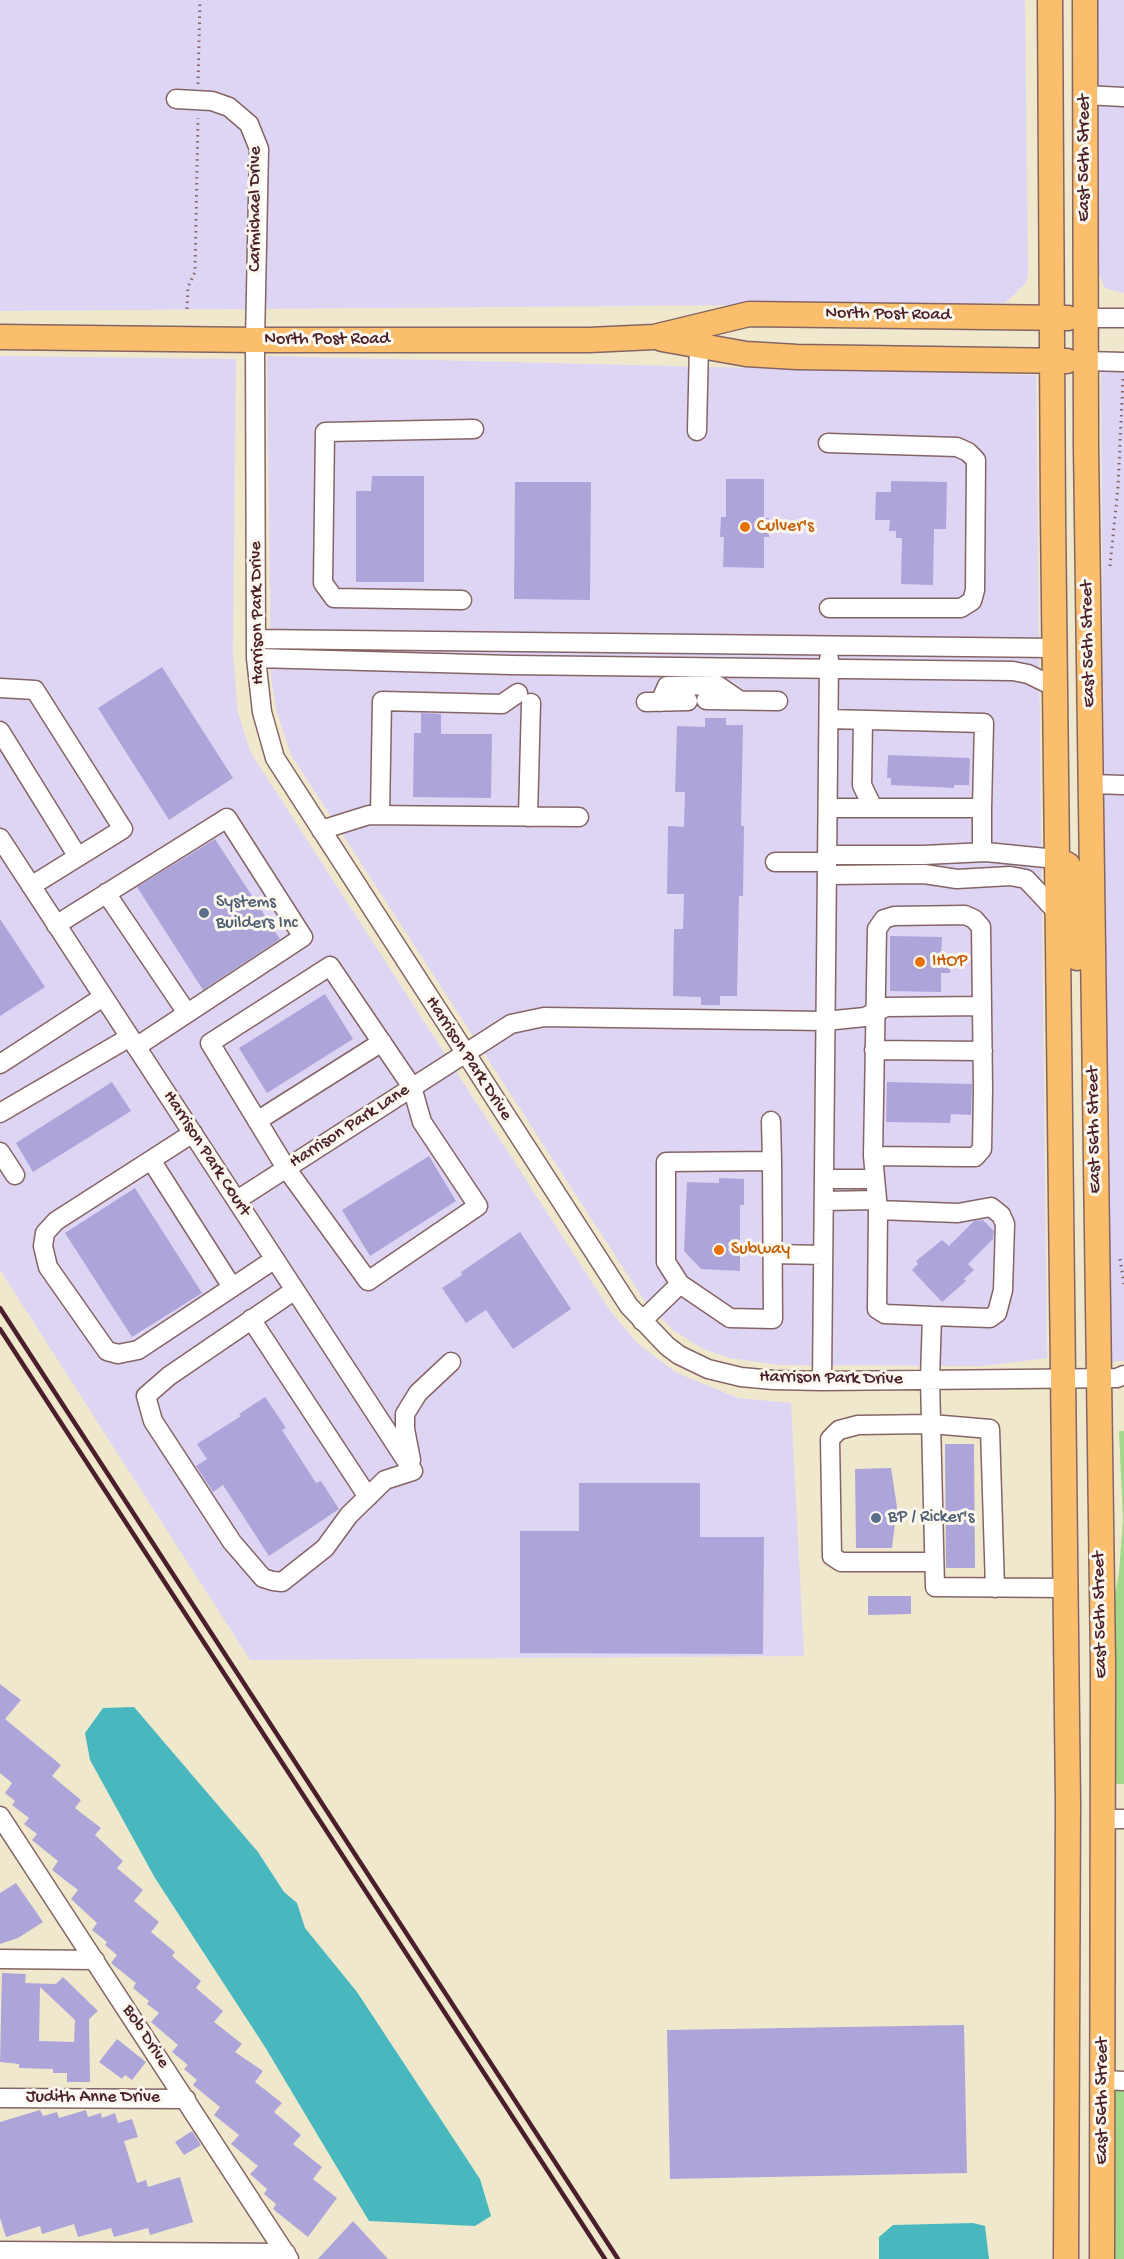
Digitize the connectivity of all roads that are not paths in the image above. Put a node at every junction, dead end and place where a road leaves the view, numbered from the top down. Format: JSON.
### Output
{"nodes":[{"id":1,"x":1050,"y":0,"type":"edge"},
{"id":2,"x":1085,"y":0,"type":"edge"},
{"id":3,"x":1085,"y":95,"type":"junction"},
{"id":4,"x":1124,"y":97,"type":"edge"},
{"id":5,"x":176,"y":99,"type":"dead end"},
{"id":6,"x":1052,"y":318,"type":"junction"},
{"id":7,"x":1085,"y":318,"type":"junction"},
{"id":8,"x":1124,"y":318,"type":"edge"},
{"id":9,"x":0,"y":337,"type":"edge"},
{"id":10,"x":654,"y":337,"type":"junction"},
{"id":11,"x":255,"y":340,"type":"junction"},
{"id":12,"x":699,"y":345,"type":"junction"},
{"id":13,"x":1052,"y":361,"type":"junction"},
{"id":14,"x":1085,"y":361,"type":"junction"},
{"id":15,"x":1124,"y":371,"type":"edge"},
{"id":16,"x":474,"y":429,"type":"dead end"},
{"id":17,"x":697,"y":431,"type":"dead end"},
{"id":18,"x":828,"y":443,"type":"dead end"},
{"id":19,"x":462,"y":600,"type":"dead end"},
{"id":20,"x":829,"y":608,"type":"dead end"},
{"id":21,"x":256,"y":639,"type":"junction"},
{"id":22,"x":829,"y":645,"type":"junction"},
{"id":23,"x":1054,"y":648,"type":"junction"},
{"id":24,"x":256,"y":658,"type":"junction"},
{"id":25,"x":829,"y":670,"type":"junction"},
{"id":26,"x":1055,"y":687,"type":"junction"},
{"id":27,"x":0,"y":688,"type":"edge"},
{"id":28,"x":740,"y":700,"type":"junction"},
{"id":29,"x":778,"y":701,"type":"dead end"},
{"id":30,"x":829,"y":719,"type":"junction"},
{"id":31,"x":863,"y":720,"type":"junction"},
{"id":32,"x":0,"y":731,"type":"edge"},
{"id":33,"x":1090,"y":784,"type":"junction"},
{"id":34,"x":1124,"y":785,"type":"edge"},
{"id":35,"x":828,"y":808,"type":"junction"},
{"id":36,"x":873,"y":808,"type":"junction"},
{"id":37,"x":982,"y":808,"type":"junction"},
{"id":38,"x":380,"y":815,"type":"junction"},
{"id":39,"x":528,"y":817,"type":"junction"},
{"id":40,"x":579,"y":817,"type":"dead end"},
{"id":41,"x":321,"y":830,"type":"junction"},
{"id":42,"x":0,"y":838,"type":"edge"},
{"id":43,"x":982,"y":852,"type":"junction"},
{"id":44,"x":78,"y":857,"type":"junction"},
{"id":45,"x":1056,"y":859,"type":"junction"},
{"id":46,"x":775,"y":862,"type":"dead end"},
{"id":47,"x":827,"y":864,"type":"junction"},
{"id":48,"x":31,"y":886,"type":"junction"},
{"id":49,"x":106,"y":893,"type":"junction"},
{"id":50,"x":1057,"y":912,"type":"junction"},
{"id":51,"x":56,"y":924,"type":"junction"},
{"id":52,"x":1093,"y":995,"type":"junction"},
{"id":53,"x":103,"y":997,"type":"junction"},
{"id":54,"x":982,"y":1006,"type":"junction"},
{"id":55,"x":187,"y":1013,"type":"junction"},
{"id":56,"x":874,"y":1014,"type":"junction"},
{"id":57,"x":825,"y":1021,"type":"junction"},
{"id":58,"x":133,"y":1042,"type":"junction"},
{"id":59,"x":382,"y":1042,"type":"junction"},
{"id":60,"x":874,"y":1050,"type":"junction"},
{"id":61,"x":983,"y":1051,"type":"junction"},
{"id":62,"x":464,"y":1053,"type":"junction"},
{"id":63,"x":0,"y":1064,"type":"edge"},
{"id":64,"x":412,"y":1087,"type":"junction"},
{"id":65,"x":0,"y":1113,"type":"edge"},
{"id":66,"x":257,"y":1121,"type":"junction"},
{"id":67,"x":771,"y":1121,"type":"dead end"},
{"id":68,"x":193,"y":1133,"type":"junction"},
{"id":69,"x":0,"y":1152,"type":"edge"},
{"id":70,"x":873,"y":1156,"type":"junction"},
{"id":71,"x":151,"y":1160,"type":"junction"},
{"id":72,"x":772,"y":1161,"type":"junction"},
{"id":73,"x":286,"y":1168,"type":"junction"},
{"id":74,"x":15,"y":1175,"type":"dead end"},
{"id":75,"x":824,"y":1179,"type":"junction"},
{"id":76,"x":875,"y":1179,"type":"junction"},
{"id":77,"x":237,"y":1200,"type":"junction"},
{"id":78,"x":824,"y":1201,"type":"junction"},
{"id":79,"x":877,"y":1205,"type":"junction"},
{"id":80,"x":772,"y":1254,"type":"junction"},
{"id":81,"x":823,"y":1255,"type":"junction"},
{"id":82,"x":275,"y":1259,"type":"junction"},
{"id":83,"x":680,"y":1284,"type":"junction"},
{"id":84,"x":232,"y":1287,"type":"junction"},
{"id":85,"x":295,"y":1290,"type":"junction"},
{"id":86,"x":933,"y":1316,"type":"junction"},
{"id":87,"x":251,"y":1319,"type":"junction"},
{"id":88,"x":642,"y":1321,"type":"junction"},
{"id":89,"x":451,"y":1362,"type":"dead end"},
{"id":90,"x":1102,"y":1378,"type":"edge"},
{"id":91,"x":930,"y":1380,"type":"junction"},
{"id":92,"x":822,"y":1381,"type":"junction"},
{"id":93,"x":931,"y":1424,"type":"junction"},
{"id":94,"x":413,"y":1471,"type":"junction"},
{"id":95,"x":368,"y":1497,"type":"junction"},
{"id":96,"x":934,"y":1562,"type":"junction"},
{"id":97,"x":995,"y":1588,"type":"junction"},
{"id":98,"x":1066,"y":1599,"type":"junction"},
{"id":99,"x":0,"y":1816,"type":"edge"},
{"id":100,"x":1114,"y":1819,"type":"edge"},
{"id":101,"x":0,"y":1959,"type":"edge"},
{"id":102,"x":95,"y":1960,"type":"junction"},
{"id":103,"x":1114,"y":2080,"type":"edge"},
{"id":104,"x":0,"y":2097,"type":"edge"},
{"id":105,"x":186,"y":2099,"type":"junction"},
{"id":106,"x":0,"y":2252,"type":"edge"},
{"id":107,"x":288,"y":2256,"type":"edge"},
{"id":108,"x":1066,"y":2259,"type":"edge"},
{"id":109,"x":1102,"y":2259,"type":"edge"}],
"edges":[{"from":1,"to":6,"type":"main road","name":"East 56th Street"},
{"from":2,"to":3,"type":"main road","name":"East 56th Street"},
{"from":3,"to":4,"type":"street"},
{"from":3,"to":7,"type":"main road","name":"East 56th Street"},
{"from":5,"to":11,"type":"street","name":"Carmichael Drive"},
{"from":6,"to":7,"type":"main road","name":"North Post Road"},
{"from":6,"to":10,"type":"main road","name":"North Post Road"},
{"from":6,"to":13,"type":"main road","name":"East 56th Street"},
{"from":7,"to":8,"type":"street","name":"North Post Road"},
{"from":7,"to":14,"type":"main road","name":"East 56th Street"},
{"from":9,"to":11,"type":"main road","name":"North Post Road"},
{"from":10,"to":11,"type":"main road","name":"North Post Road"},
{"from":10,"to":12,"type":"main road","name":"North Post Road"},
{"from":11,"to":21,"type":"street","name":"Harrison Park Drive"},
{"from":12,"to":13,"type":"main road","name":"North Post Road"},
{"from":12,"to":17,"type":"street"},
{"from":13,"to":14,"type":"main road","name":"North Post Road"},
{"from":13,"to":23,"type":"main road","name":"East 56th Street"},
{"from":14,"to":15,"type":"street","name":"North Post Road"},
{"from":14,"to":33,"type":"main road","name":"East 56th Street"},
{"from":16,"to":19,"type":"street"},
{"from":18,"to":20,"type":"street"},
{"from":21,"to":22,"type":"street"},
{"from":21,"to":24,"type":"street","name":"Harrison Park Drive"},
{"from":22,"to":23,"type":"street"},
{"from":22,"to":25,"type":"street"},
{"from":23,"to":26,"type":"main road","name":"East 56th Street"},
{"from":24,"to":25,"type":"street"},
{"from":24,"to":41,"type":"street","name":"Harrison Park Drive"},
{"from":25,"to":26,"type":"street"},
{"from":25,"to":30,"type":"street"},
{"from":26,"to":33,"type":"main road"},
{"from":26,"to":45,"type":"main road","name":"East 56th Street"},
{"from":27,"to":44,"type":"street"},
{"from":28,"to":28,"type":"street"},
{"from":28,"to":29,"type":"street"},
{"from":30,"to":31,"type":"street"},
{"from":30,"to":35,"type":"street"},
{"from":31,"to":36,"type":"street"},
{"from":31,"to":37,"type":"street"},
{"from":32,"to":44,"type":"street"},
{"from":33,"to":34,"type":"street"},
{"from":33,"to":52,"type":"main road","name":"East 56th Street"},
{"from":35,"to":36,"type":"street"},
{"from":35,"to":47,"type":"street"},
{"from":36,"to":37,"type":"street"},
{"from":37,"to":43,"type":"street"},
{"from":38,"to":39,"type":"street"},
{"from":38,"to":39,"type":"street"},
{"from":38,"to":41,"type":"street"},
{"from":39,"to":40,"type":"street"},
{"from":41,"to":62,"type":"street","name":"Harrison Park Drive"},
{"from":42,"to":48,"type":"street","name":"Harrison Park Court"},
{"from":43,"to":45,"type":"street"},
{"from":43,"to":47,"type":"street"},
{"from":44,"to":48,"type":"street"},
{"from":45,"to":50,"type":"main road","name":"East 56th Street"},
{"from":45,"to":52,"type":"main road"},
{"from":46,"to":47,"type":"street"},
{"from":47,"to":50,"type":"street"},
{"from":47,"to":57,"type":"street"},
{"from":48,"to":51,"type":"street","name":"Harrison Park Court"},
{"from":49,"to":51,"type":"street"},
{"from":49,"to":55,"type":"street"},
{"from":49,"to":55,"type":"street"},
{"from":50,"to":90,"type":"main road","name":"East 56th Street"},
{"from":51,"to":53,"type":"street","name":"Harrison Park Court"},
{"from":52,"to":90,"type":"main road","name":"East 56th Street"},
{"from":53,"to":58,"type":"street","name":"Harrison Park Court"},
{"from":53,"to":63,"type":"street"},
{"from":54,"to":56,"type":"street","name":"Harrison Park Lane"},
{"from":54,"to":56,"type":"street"},
{"from":54,"to":61,"type":"street"},
{"from":55,"to":58,"type":"street"},
{"from":56,"to":57,"type":"street","name":"Harrison Park Lane"},
{"from":56,"to":60,"type":"street"},
{"from":57,"to":62,"type":"street","name":"Harrison Park Lane"},
{"from":57,"to":75,"type":"street"},
{"from":58,"to":65,"type":"street"},
{"from":58,"to":68,"type":"street","name":"Harrison Park Court"},
{"from":59,"to":64,"type":"street"},
{"from":59,"to":66,"type":"street"},
{"from":59,"to":66,"type":"street"},
{"from":60,"to":61,"type":"street"},
{"from":60,"to":70,"type":"street"},
{"from":61,"to":70,"type":"street"},
{"from":62,"to":64,"type":"street","name":"Harrison Park Lane"},
{"from":62,"to":88,"type":"street","name":"Harrison Park Drive"},
{"from":64,"to":73,"type":"street","name":"Harrison Park Lane"},
{"from":64,"to":73,"type":"street"},
{"from":66,"to":73,"type":"street"},
{"from":67,"to":72,"type":"street"},
{"from":68,"to":71,"type":"street"},
{"from":68,"to":77,"type":"street","name":"Harrison Park Court"},
{"from":69,"to":74,"type":"street"},
{"from":70,"to":76,"type":"street"},
{"from":71,"to":84,"type":"street"},
{"from":71,"to":84,"type":"street"},
{"from":72,"to":80,"type":"street"},
{"from":72,"to":83,"type":"street"},
{"from":73,"to":77,"type":"street","name":"Harrison Park Lane"},
{"from":75,"to":76,"type":"street"},
{"from":75,"to":78,"type":"street"},
{"from":76,"to":79,"type":"street"},
{"from":77,"to":82,"type":"street","name":"Harrison Park Court"},
{"from":78,"to":79,"type":"street"},
{"from":78,"to":81,"type":"street"},
{"from":79,"to":86,"type":"street"},
{"from":79,"to":86,"type":"street"},
{"from":80,"to":81,"type":"street"},
{"from":80,"to":83,"type":"street"},
{"from":81,"to":92,"type":"street"},
{"from":82,"to":84,"type":"street"},
{"from":82,"to":85,"type":"street","name":"Harrison Park Court"},
{"from":83,"to":88,"type":"street"},
{"from":85,"to":87,"type":"street"},
{"from":85,"to":94,"type":"street","name":"Harrison Park Court"},
{"from":86,"to":91,"type":"street"},
{"from":87,"to":95,"type":"street"},
{"from":87,"to":95,"type":"street"},
{"from":88,"to":92,"type":"street","name":"Harrison Park Drive"},
{"from":89,"to":94,"type":"street"},
{"from":90,"to":91,"type":"street","name":"Harrison Park Drive"},
{"from":90,"to":98,"type":"main road","name":"East 56th Street"},
{"from":90,"to":100,"type":"main road","name":"East 56th Street"},
{"from":91,"to":92,"type":"street","name":"Harrison Park Drive"},
{"from":91,"to":93,"type":"street"},
{"from":93,"to":96,"type":"street"},
{"from":93,"to":96,"type":"street"},
{"from":93,"to":97,"type":"street"},
{"from":94,"to":95,"type":"street"},
{"from":96,"to":97,"type":"street"},
{"from":97,"to":98,"type":"street"},
{"from":98,"to":100,"type":"main road"},
{"from":98,"to":108,"type":"main road","name":"East 56th Street"},
{"from":99,"to":102,"type":"street","name":"Bob Drive"},
{"from":100,"to":103,"type":"main road","name":"East 56th Street"},
{"from":101,"to":102,"type":"street"},
{"from":102,"to":105,"type":"street","name":"Bob Drive"},
{"from":103,"to":109,"type":"main road","name":"East 56th Street"},
{"from":104,"to":105,"type":"street","name":"Judith Anne Drive"},
{"from":105,"to":107,"type":"street","name":"Bob Drive"},
{"from":106,"to":107,"type":"street"}]}
